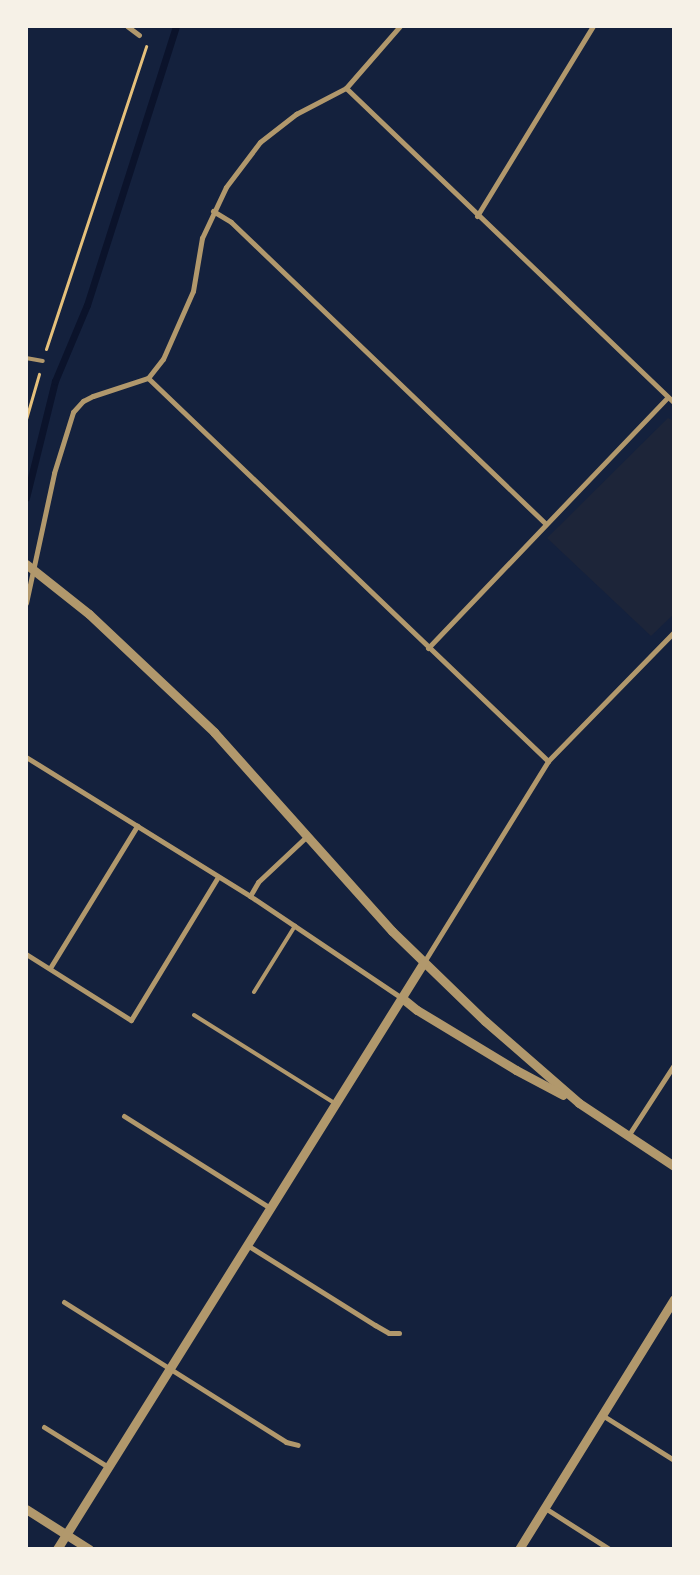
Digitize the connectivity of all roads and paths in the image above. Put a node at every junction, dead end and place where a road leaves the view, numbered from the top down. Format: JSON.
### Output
{"nodes":[{"id":1,"x":127,"y":26,"type":"edge"},
{"id":2,"x":400,"y":26,"type":"edge"},
{"id":3,"x":593,"y":26,"type":"edge"},
{"id":4,"x":139,"y":35,"type":"dead end"},
{"id":5,"x":149,"y":36,"type":"dead end"},
{"id":6,"x":346,"y":88,"type":"junction"},
{"id":7,"x":213,"y":211,"type":"junction"},
{"id":8,"x":477,"y":216,"type":"junction"},
{"id":9,"x":26,"y":358,"type":"edge"},
{"id":10,"x":43,"y":361,"type":"junction"},
{"id":11,"x":148,"y":378,"type":"junction"},
{"id":12,"x":668,"y":396,"type":"junction"},
{"id":13,"x":674,"y":402,"type":"edge"},
{"id":14,"x":26,"y":419,"type":"edge"},
{"id":15,"x":546,"y":524,"type":"junction"},
{"id":16,"x":30,"y":566,"type":"edge"},
{"id":17,"x":26,"y":604,"type":"edge"},
{"id":18,"x":674,"y":632,"type":"edge"},
{"id":19,"x":428,"y":648,"type":"junction"},
{"id":20,"x":26,"y":757,"type":"edge"},
{"id":21,"x":548,"y":761,"type":"junction"},
{"id":22,"x":137,"y":826,"type":"junction"},
{"id":23,"x":306,"y":836,"type":"junction"},
{"id":24,"x":218,"y":877,"type":"junction"},
{"id":25,"x":250,"y":896,"type":"junction"},
{"id":26,"x":295,"y":926,"type":"junction"},
{"id":27,"x":26,"y":954,"type":"edge"},
{"id":28,"x":424,"y":962,"type":"junction"},
{"id":29,"x":50,"y":968,"type":"junction"},
{"id":30,"x":254,"y":992,"type":"dead end"},
{"id":31,"x":402,"y":998,"type":"junction"},
{"id":32,"x":194,"y":1015,"type":"dead end"},
{"id":33,"x":674,"y":1065,"type":"edge"},
{"id":34,"x":579,"y":1103,"type":"junction"},
{"id":35,"x":336,"y":1104,"type":"junction"},
{"id":36,"x":124,"y":1116,"type":"dead end"},
{"id":37,"x":628,"y":1136,"type":"junction"},
{"id":38,"x":674,"y":1166,"type":"edge"},
{"id":39,"x":270,"y":1208,"type":"junction"},
{"id":40,"x":247,"y":1245,"type":"junction"},
{"id":41,"x":674,"y":1299,"type":"edge"},
{"id":42,"x":64,"y":1302,"type":"dead end"},
{"id":43,"x":399,"y":1333,"type":"dead end"},
{"id":44,"x":169,"y":1369,"type":"junction"},
{"id":45,"x":602,"y":1415,"type":"junction"},
{"id":46,"x":44,"y":1428,"type":"dead end"},
{"id":47,"x":298,"y":1445,"type":"dead end"},
{"id":48,"x":674,"y":1460,"type":"edge"},
{"id":49,"x":108,"y":1467,"type":"junction"},
{"id":50,"x":545,"y":1508,"type":"junction"},
{"id":51,"x":26,"y":1510,"type":"edge"},
{"id":52,"x":66,"y":1534,"type":"junction"},
{"id":53,"x":56,"y":1549,"type":"edge"},
{"id":54,"x":89,"y":1549,"type":"edge"},
{"id":55,"x":519,"y":1549,"type":"edge"},
{"id":56,"x":609,"y":1549,"type":"edge"}],
"edges":[{"from":1,"to":4,"type":"street"},
{"from":2,"to":6,"type":"street"},
{"from":3,"to":8,"type":"street"},
{"from":5,"to":10,"type":"path"},
{"from":6,"to":7,"type":"street"},
{"from":6,"to":8,"type":"street"},
{"from":7,"to":11,"type":"street"},
{"from":7,"to":15,"type":"street"},
{"from":8,"to":12,"type":"street"},
{"from":9,"to":10,"type":"lane"},
{"from":10,"to":14,"type":"path"},
{"from":11,"to":16,"type":"street"},
{"from":11,"to":19,"type":"street"},
{"from":12,"to":13,"type":"street"},
{"from":12,"to":15,"type":"street"},
{"from":15,"to":19,"type":"street"},
{"from":16,"to":17,"type":"street"},
{"from":16,"to":23,"type":"street"},
{"from":18,"to":21,"type":"street"},
{"from":19,"to":21,"type":"street"},
{"from":20,"to":22,"type":"street"},
{"from":21,"to":28,"type":"street"},
{"from":22,"to":24,"type":"street"},
{"from":22,"to":29,"type":"street"},
{"from":23,"to":25,"type":"street"},
{"from":23,"to":28,"type":"street"},
{"from":24,"to":25,"type":"street"},
{"from":24,"to":29,"type":"street"},
{"from":25,"to":26,"type":"street"},
{"from":26,"to":30,"type":"lane"},
{"from":26,"to":31,"type":"street"},
{"from":27,"to":29,"type":"street"},
{"from":28,"to":31,"type":"street"},
{"from":28,"to":34,"type":"street"},
{"from":31,"to":34,"type":"street"},
{"from":31,"to":35,"type":"street"},
{"from":32,"to":35,"type":"lane"},
{"from":33,"to":37,"type":"street"},
{"from":34,"to":37,"type":"street"},
{"from":35,"to":39,"type":"street"},
{"from":36,"to":39,"type":"street"},
{"from":37,"to":38,"type":"street"},
{"from":39,"to":40,"type":"street"},
{"from":40,"to":43,"type":"street"},
{"from":40,"to":44,"type":"street"},
{"from":41,"to":45,"type":"street"},
{"from":42,"to":44,"type":"street"},
{"from":44,"to":47,"type":"street"},
{"from":44,"to":49,"type":"street"},
{"from":45,"to":48,"type":"street"},
{"from":45,"to":50,"type":"street"},
{"from":46,"to":49,"type":"street"},
{"from":49,"to":52,"type":"street"},
{"from":50,"to":55,"type":"street"},
{"from":50,"to":56,"type":"street"},
{"from":51,"to":52,"type":"street"},
{"from":52,"to":53,"type":"street"},
{"from":52,"to":54,"type":"street"}]}
